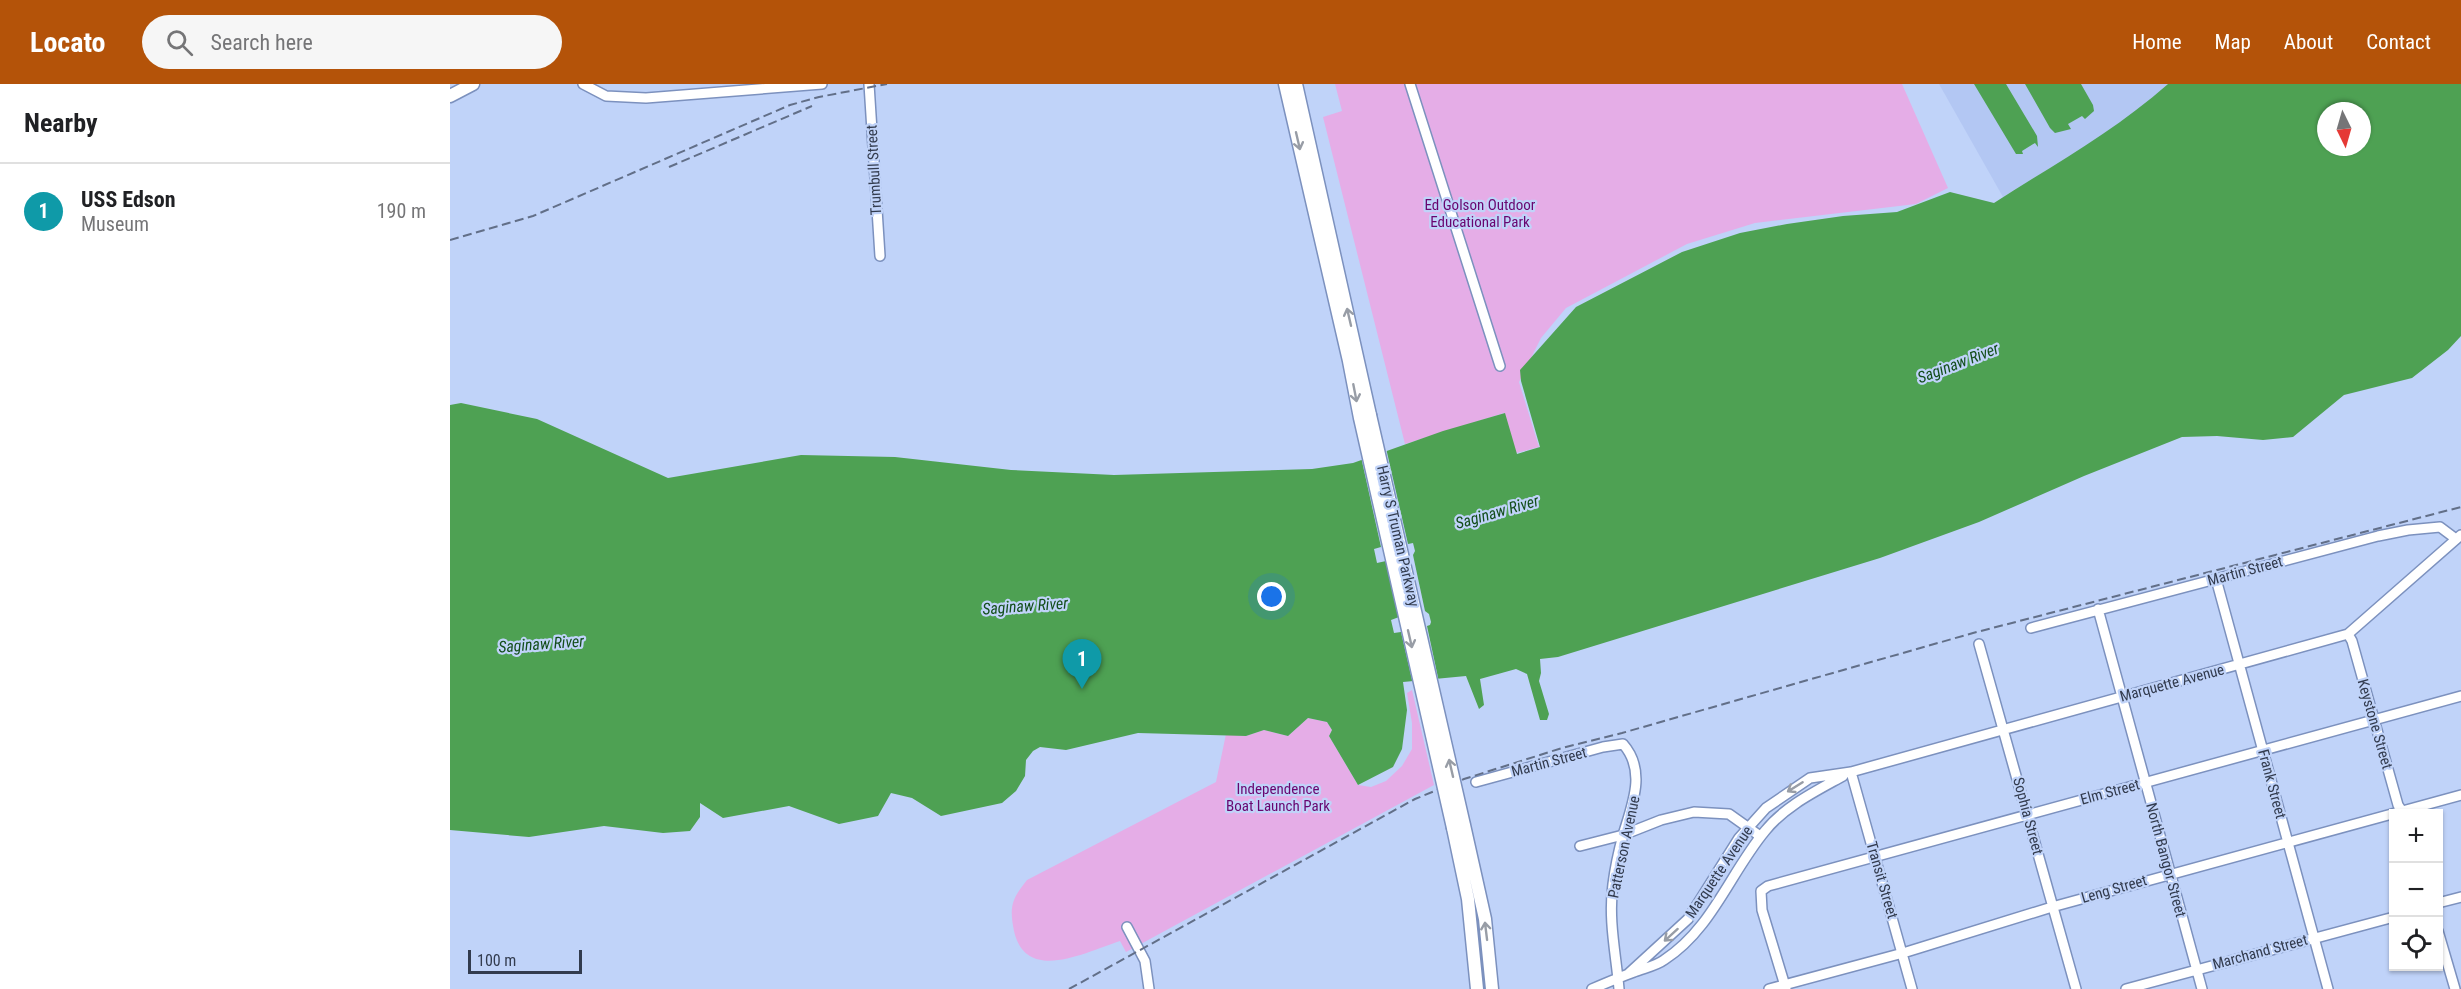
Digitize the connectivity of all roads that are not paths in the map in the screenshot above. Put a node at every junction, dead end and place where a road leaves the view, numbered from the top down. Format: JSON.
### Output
{"nodes":[{"id":1,"x":473,"y":84,"type":"edge"},
{"id":2,"x":583,"y":84,"type":"edge"},
{"id":3,"x":822,"y":84,"type":"edge"},
{"id":4,"x":869,"y":84,"type":"edge"},
{"id":5,"x":1285,"y":84,"type":"edge"},
{"id":6,"x":1296,"y":84,"type":"edge"},
{"id":7,"x":1410,"y":84,"type":"edge"},
{"id":8,"x":450,"y":96,"type":"edge"},
{"id":9,"x":880,"y":256,"type":"dead end"},
{"id":10,"x":1500,"y":366,"type":"dead end"},
{"id":11,"x":1365,"y":417,"type":"junction"},
{"id":12,"x":2458,"y":537,"type":"edge"},
{"id":13,"x":2216,"y":579,"type":"junction"},
{"id":14,"x":2098,"y":609,"type":"junction"},
{"id":15,"x":2031,"y":628,"type":"dead end"},
{"id":16,"x":2348,"y":634,"type":"junction"},
{"id":17,"x":1979,"y":644,"type":"dead end"},
{"id":18,"x":2239,"y":665,"type":"junction"},
{"id":19,"x":2461,"y":696,"type":"edge"},
{"id":20,"x":2120,"y":697,"type":"junction"},
{"id":21,"x":2373,"y":719,"type":"junction"},
{"id":22,"x":2003,"y":729,"type":"junction"},
{"id":23,"x":1623,"y":744,"type":"joint"},
{"id":24,"x":2262,"y":750,"type":"junction"},
{"id":25,"x":1851,"y":772,"type":"junction"},
{"id":26,"x":1476,"y":782,"type":"dead end"},
{"id":27,"x":2145,"y":783,"type":"junction"},
{"id":28,"x":2461,"y":795,"type":"edge"},
{"id":29,"x":2401,"y":809,"type":"edge"},
{"id":30,"x":2413,"y":809,"type":"edge"},
{"id":31,"x":2028,"y":815,"type":"junction"},
{"id":32,"x":2389,"y":816,"type":"edge"},
{"id":33,"x":1458,"y":826,"type":"junction"},
{"id":34,"x":1748,"y":826,"type":"junction"},
{"id":35,"x":1623,"y":836,"type":"junction"},
{"id":36,"x":1760,"y":836,"type":"junction"},
{"id":37,"x":2287,"y":842,"type":"junction"},
{"id":38,"x":1580,"y":846,"type":"dead end"},
{"id":39,"x":1876,"y":856,"type":"junction"},
{"id":40,"x":2169,"y":874,"type":"junction"},
{"id":41,"x":2461,"y":897,"type":"edge"},
{"id":42,"x":2443,"y":902,"type":"edge"},
{"id":43,"x":2052,"y":907,"type":"junction"},
{"id":44,"x":2389,"y":918,"type":"edge"},
{"id":45,"x":1127,"y":927,"type":"dead end"},
{"id":46,"x":2313,"y":938,"type":"junction"},
{"id":47,"x":2443,"y":946,"type":"edge"},
{"id":48,"x":1902,"y":953,"type":"junction"},
{"id":49,"x":2196,"y":970,"type":"junction"},
{"id":50,"x":1628,"y":974,"type":"junction"},
{"id":51,"x":1617,"y":978,"type":"junction"},
{"id":52,"x":1785,"y":987,"type":"edge"},
{"id":53,"x":1149,"y":989,"type":"edge"},
{"id":54,"x":1478,"y":989,"type":"edge"},
{"id":55,"x":1492,"y":989,"type":"edge"},
{"id":56,"x":1592,"y":989,"type":"edge"},
{"id":57,"x":1618,"y":989,"type":"edge"},
{"id":58,"x":1769,"y":989,"type":"edge"},
{"id":59,"x":1912,"y":989,"type":"edge"},
{"id":60,"x":2076,"y":989,"type":"edge"},
{"id":61,"x":2126,"y":989,"type":"edge"},
{"id":62,"x":2202,"y":989,"type":"edge"},
{"id":63,"x":2328,"y":989,"type":"edge"},
{"id":64,"x":2455,"y":989,"type":"edge"}],
"edges":[{"from":1,"to":8,"type":"main road"},
{"from":2,"to":3,"type":"street"},
{"from":4,"to":9,"type":"street","name":"Trumbull Street"},
{"from":5,"to":11,"type":"main road","name":"Harry S Truman Parkway","one_way":true},
{"from":11,"to":6,"type":"main road","name":"Harry S Truman Parkway","one_way":true},
{"from":7,"to":10,"type":"street"},
{"from":11,"to":33,"type":"main road","name":"Harry S Truman Parkway","bridge":true},
{"from":12,"to":13,"type":"street","name":"Martin Street"},
{"from":12,"to":16,"type":"street","name":"Marquette Avenue"},
{"from":13,"to":14,"type":"street","name":"Martin Street"},
{"from":13,"to":18,"type":"street","name":"Frank Street"},
{"from":14,"to":15,"type":"street","name":"Martin Street"},
{"from":14,"to":20,"type":"street","name":"North Bangor Street"},
{"from":16,"to":18,"type":"street","name":"Marquette Avenue"},
{"from":16,"to":21,"type":"street","name":"Keystone Street"},
{"from":17,"to":22,"type":"street","name":"Sophia Street"},
{"from":18,"to":20,"type":"street","name":"Marquette Avenue"},
{"from":18,"to":24,"type":"street","name":"Frank Street"},
{"from":19,"to":21,"type":"street","name":"Elm Street"},
{"from":20,"to":22,"type":"street","name":"Marquette Avenue"},
{"from":20,"to":27,"type":"street","name":"North Bangor Street"},
{"from":21,"to":24,"type":"street","name":"Elm Street"},
{"from":21,"to":29,"type":"street","name":"Keystone Street"},
{"from":22,"to":25,"type":"street","name":"Marquette Avenue"},
{"from":22,"to":31,"type":"street","name":"Sophia Street"},
{"from":23,"to":26,"type":"street","name":"Martin Street"},
{"from":23,"to":35,"type":"street","name":"Patterson Avenue"},
{"from":24,"to":27,"type":"street","name":"Elm Street"},
{"from":24,"to":37,"type":"street","name":"Frank Street"},
{"from":25,"to":34,"type":"street","name":"Marquette Avenue","one_way":true},
{"from":25,"to":36,"type":"street","name":"Marquette Avenue"},
{"from":25,"to":39,"type":"street","name":"Transit Street"},
{"from":27,"to":31,"type":"street","name":"Elm Street"},
{"from":27,"to":40,"type":"street","name":"North Bangor Street"},
{"from":28,"to":30,"type":"street","name":"Leng Street"},
{"from":31,"to":39,"type":"street","name":"Elm Street"},
{"from":31,"to":43,"type":"street","name":"Sophia Street"},
{"from":32,"to":37,"type":"street","name":"Leng Street"},
{"from":33,"to":54,"type":"main road","name":"Harry S Truman Parkway"},
{"from":55,"to":33,"type":"main road","name":"Harry S Truman Parkway","one_way":true},
{"from":34,"to":35,"type":"street"},
{"from":34,"to":36,"type":"street"},
{"from":34,"to":50,"type":"street","name":"Marquette Avenue","one_way":true},
{"from":35,"to":38,"type":"street"},
{"from":35,"to":51,"type":"street","name":"Patterson Avenue"},
{"from":36,"to":50,"type":"street","name":"Marquette Avenue"},
{"from":37,"to":40,"type":"street","name":"Leng Street"},
{"from":37,"to":46,"type":"street","name":"Frank Street"},
{"from":39,"to":48,"type":"street","name":"Transit Street"},
{"from":39,"to":52,"type":"street","name":"Elm Street"},
{"from":40,"to":43,"type":"street","name":"Leng Street"},
{"from":40,"to":49,"type":"street","name":"North Bangor Street"},
{"from":41,"to":42,"type":"street"},
{"from":43,"to":48,"type":"street","name":"Leng Street"},
{"from":43,"to":60,"type":"street","name":"Sophia Street"},
{"from":44,"to":46,"type":"street","name":"Marchand Street"},
{"from":45,"to":53,"type":"street"},
{"from":46,"to":49,"type":"street","name":"Marchand Street"},
{"from":46,"to":63,"type":"street","name":"Frank Street"},
{"from":47,"to":64,"type":"street"},
{"from":48,"to":52,"type":"street","name":"Leng Street"},
{"from":48,"to":59,"type":"street","name":"Transit Street"},
{"from":49,"to":61,"type":"street","name":"Marchand Street"},
{"from":49,"to":62,"type":"street","name":"North Bangor Street"},
{"from":50,"to":51,"type":"street","name":"Marquette Avenue"},
{"from":51,"to":56,"type":"street","name":"Marquette Avenue"},
{"from":51,"to":57,"type":"street","name":"Patterson Avenue"},
{"from":52,"to":58,"type":"street","name":"Leng Street"}]}
